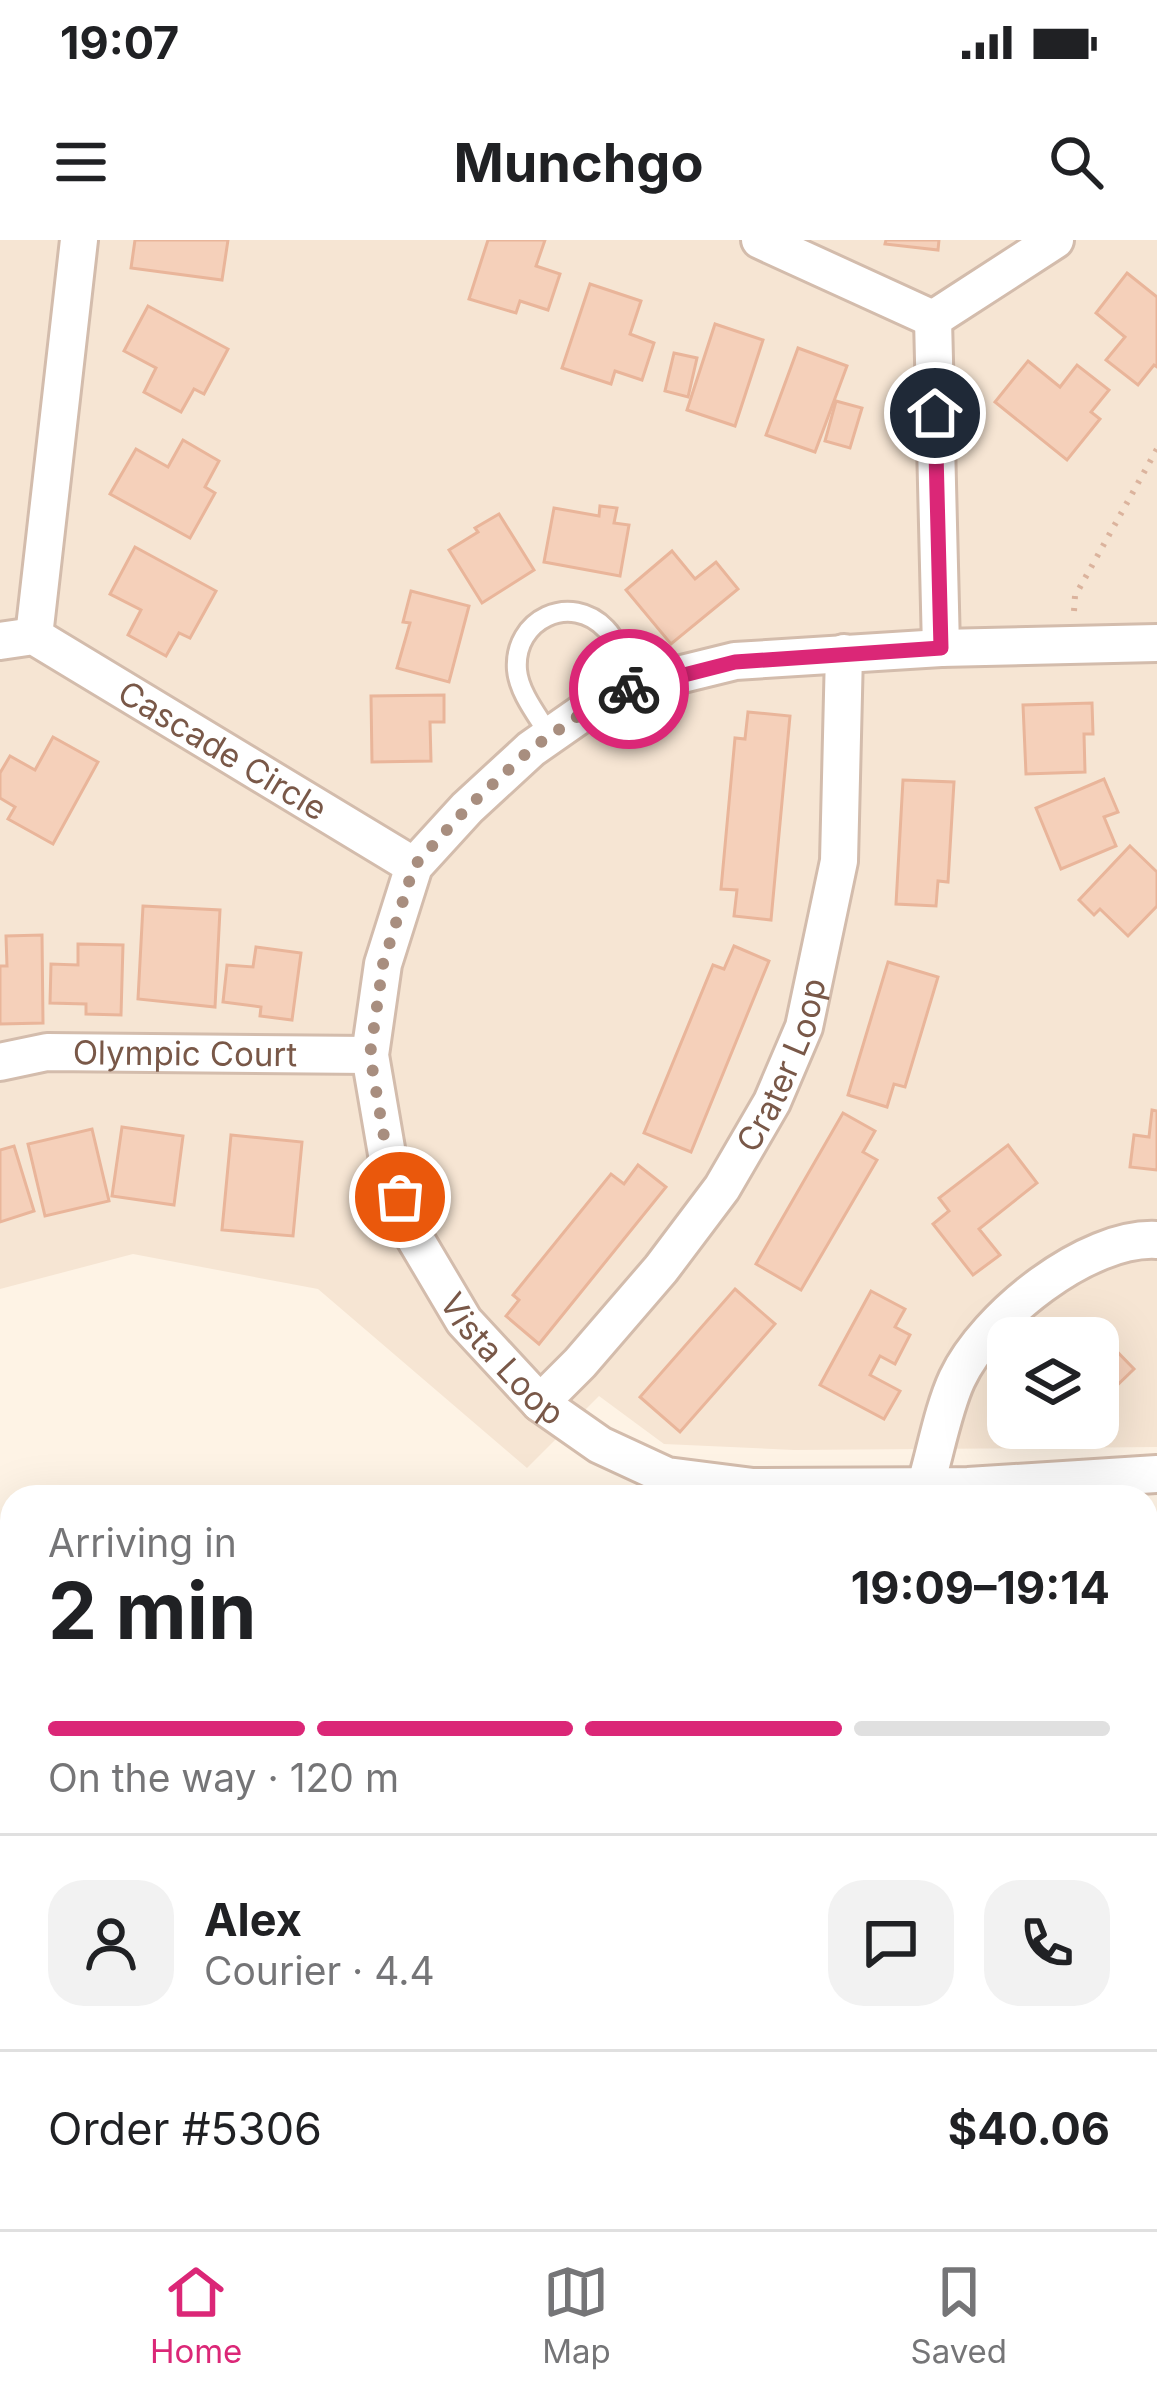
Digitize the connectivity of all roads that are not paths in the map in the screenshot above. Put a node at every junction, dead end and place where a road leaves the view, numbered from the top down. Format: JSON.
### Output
{"nodes":[{"id":1,"x":80,"y":240,"type":"edge"},
{"id":2,"x":760,"y":240,"type":"edge"},
{"id":3,"x":1055,"y":240,"type":"edge"},
{"id":4,"x":933,"y":319,"type":"junction"},
{"id":5,"x":17,"y":639,"type":"edge"},
{"id":6,"x":1157,"y":643,"type":"edge"},
{"id":7,"x":941,"y":648,"type":"junction"},
{"id":8,"x":844,"y":652,"type":"junction"},
{"id":9,"x":632,"y":688,"type":"junction"},
{"id":10,"x":550,"y":736,"type":"junction"},
{"id":11,"x":414,"y":866,"type":"junction"},
{"id":12,"x":370,"y":1055,"type":"junction"},
{"id":13,"x":0,"y":1062,"type":"edge"},
{"id":14,"x":1157,"y":1240,"type":"edge"},
{"id":15,"x":540,"y":1403,"type":"junction"},
{"id":16,"x":1157,"y":1475,"type":"edge"},
{"id":17,"x":737,"y":1485,"type":"edge"},
{"id":18,"x":925,"y":1485,"type":"edge"},
{"id":19,"x":985,"y":1485,"type":"edge"}],
"edges":[{"from":1,"to":5,"type":"street","name":"Cascade Circle"},
{"from":2,"to":4,"type":"street"},
{"from":3,"to":4,"type":"street"},
{"from":4,"to":7,"type":"street"},
{"from":5,"to":11,"type":"street","name":"Cascade Circle"},
{"from":6,"to":7,"type":"street","name":"Vista Loop"},
{"from":7,"to":8,"type":"street","name":"Vista Loop"},
{"from":8,"to":9,"type":"street","name":"Vista Loop"},
{"from":8,"to":15,"type":"street","name":"Crater Loop"},
{"from":9,"to":10,"type":"street","name":"Vista Loop"},
{"from":9,"to":10,"type":"lane"},
{"from":10,"to":11,"type":"street","name":"Vista Loop"},
{"from":11,"to":12,"type":"street","name":"Vista Loop"},
{"from":12,"to":13,"type":"street","name":"Olympic Court"},
{"from":12,"to":15,"type":"street","name":"Vista Loop"},
{"from":14,"to":18,"type":"street"},
{"from":15,"to":17,"type":"street","name":"Vista Loop"},
{"from":16,"to":19,"type":"street","name":"Vista Loop"}]}
